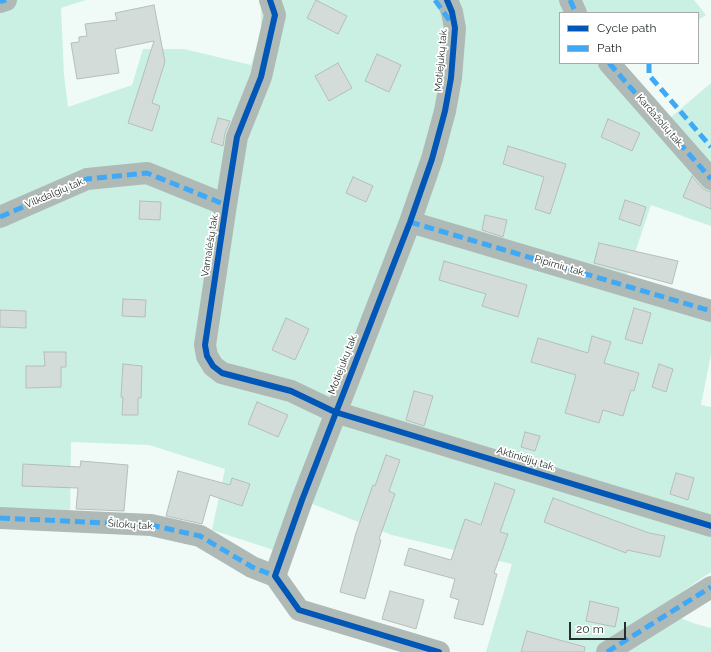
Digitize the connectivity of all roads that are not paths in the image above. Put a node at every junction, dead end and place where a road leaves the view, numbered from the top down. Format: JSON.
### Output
{"nodes":[{"id":1,"x":6,"y":0,"type":"edge"},
{"id":2,"x":270,"y":0,"type":"edge"},
{"id":3,"x":447,"y":0,"type":"edge"},
{"id":4,"x":570,"y":0,"type":"edge"},
{"id":5,"x":0,"y":2,"type":"edge"},
{"id":6,"x":576,"y":12,"type":"edge"},
{"id":7,"x":610,"y":64,"type":"edge"},
{"id":8,"x":711,"y":179,"type":"edge"},
{"id":9,"x":226,"y":205,"type":"junction"},
{"id":10,"x":0,"y":217,"type":"edge"},
{"id":11,"x":410,"y":222,"type":"junction"},
{"id":12,"x":711,"y":311,"type":"edge"},
{"id":13,"x":335,"y":412,"type":"junction"},
{"id":14,"x":0,"y":518,"type":"edge"},
{"id":15,"x":711,"y":526,"type":"edge"},
{"id":16,"x":275,"y":576,"type":"junction"},
{"id":17,"x":711,"y":587,"type":"edge"},
{"id":18,"x":439,"y":652,"type":"edge"},
{"id":19,"x":607,"y":652,"type":"edge"}],
"edges":[{"from":1,"to":5,"type":"street"},
{"from":2,"to":9,"type":"street","name":"Varnalėšų tak."},
{"from":3,"to":11,"type":"street","name":"Motiejukų tak."},
{"from":4,"to":6,"type":"street"},
{"from":7,"to":8,"type":"street","name":"Kardažolių tak."},
{"from":9,"to":10,"type":"street","name":"Vilkdalgių tak."},
{"from":9,"to":13,"type":"street","name":"Varnalėšų tak."},
{"from":11,"to":12,"type":"street","name":"Pipirnių tak."},
{"from":11,"to":13,"type":"street","name":"Motiejukų tak."},
{"from":13,"to":15,"type":"street","name":"Aktinidijų tak."},
{"from":13,"to":16,"type":"street","name":"Motiejukų tak."},
{"from":14,"to":16,"type":"street","name":"Šilokų tak."},
{"from":16,"to":18,"type":"street"},
{"from":17,"to":19,"type":"street"}]}
